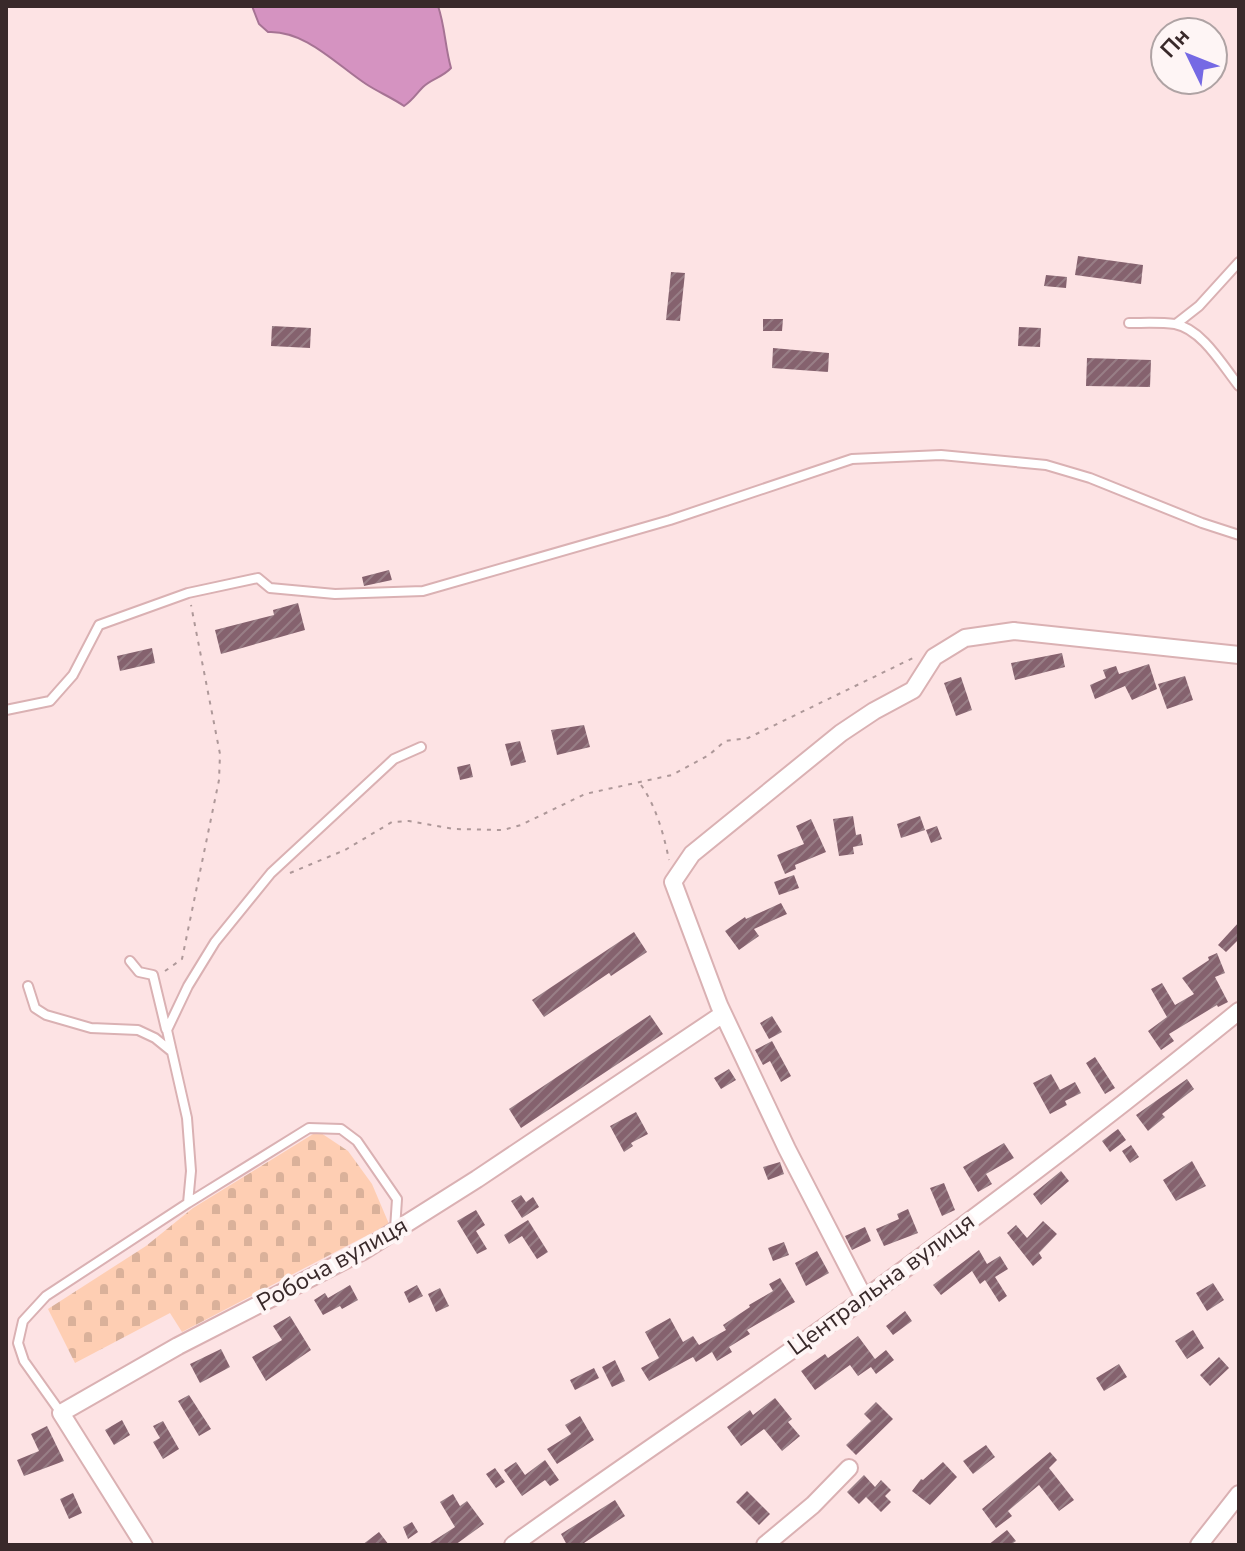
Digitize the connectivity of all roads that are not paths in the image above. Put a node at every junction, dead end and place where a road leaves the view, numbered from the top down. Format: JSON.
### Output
{"nodes":[{"id":1,"x":1239,"y":262,"type":"edge"},
{"id":2,"x":1129,"y":323,"type":"dead end"},
{"id":3,"x":1176,"y":324,"type":"junction"},
{"id":4,"x":1239,"y":386,"type":"edge"},
{"id":5,"x":1239,"y":535,"type":"edge"},
{"id":6,"x":1239,"y":655,"type":"edge"},
{"id":7,"x":6,"y":710,"type":"edge"},
{"id":8,"x":421,"y":747,"type":"dead end"},
{"id":9,"x":130,"y":961,"type":"dead end"},
{"id":10,"x":28,"y":986,"type":"dead end"},
{"id":11,"x":1239,"y":1011,"type":"edge"},
{"id":12,"x":723,"y":1014,"type":"junction"},
{"id":13,"x":167,"y":1030,"type":"junction"},
{"id":14,"x":172,"y":1052,"type":"junction"},
{"id":15,"x":188,"y":1203,"type":"junction"},
{"id":16,"x":395,"y":1231,"type":"junction"},
{"id":17,"x":864,"y":1298,"type":"junction"},
{"id":18,"x":61,"y":1413,"type":"junction"},
{"id":19,"x":849,"y":1468,"type":"dead end"},
{"id":20,"x":1239,"y":1494,"type":"edge"},
{"id":21,"x":144,"y":1545,"type":"edge"},
{"id":22,"x":513,"y":1545,"type":"edge"},
{"id":23,"x":765,"y":1545,"type":"edge"},
{"id":24,"x":1199,"y":1545,"type":"edge"}],
"edges":[{"from":1,"to":3,"type":"lane"},
{"from":2,"to":3,"type":"lane"},
{"from":3,"to":4,"type":"lane"},
{"from":5,"to":7,"type":"lane"},
{"from":6,"to":12,"type":"street"},
{"from":8,"to":13,"type":"lane"},
{"from":9,"to":13,"type":"lane"},
{"from":10,"to":14,"type":"lane"},
{"from":11,"to":17,"type":"street","name":"Центральна вулиця"},
{"from":12,"to":16,"type":"street","name":"Робоча вулиця"},
{"from":12,"to":17,"type":"street"},
{"from":13,"to":14,"type":"lane"},
{"from":14,"to":15,"type":"lane"},
{"from":15,"to":16,"type":"lane"},
{"from":15,"to":18,"type":"lane"},
{"from":16,"to":18,"type":"street","name":"Робоча вулиця"},
{"from":17,"to":22,"type":"street","name":"Центральна вулиця"},
{"from":18,"to":21,"type":"street"},
{"from":19,"to":23,"type":"street"},
{"from":20,"to":24,"type":"street"}]}
